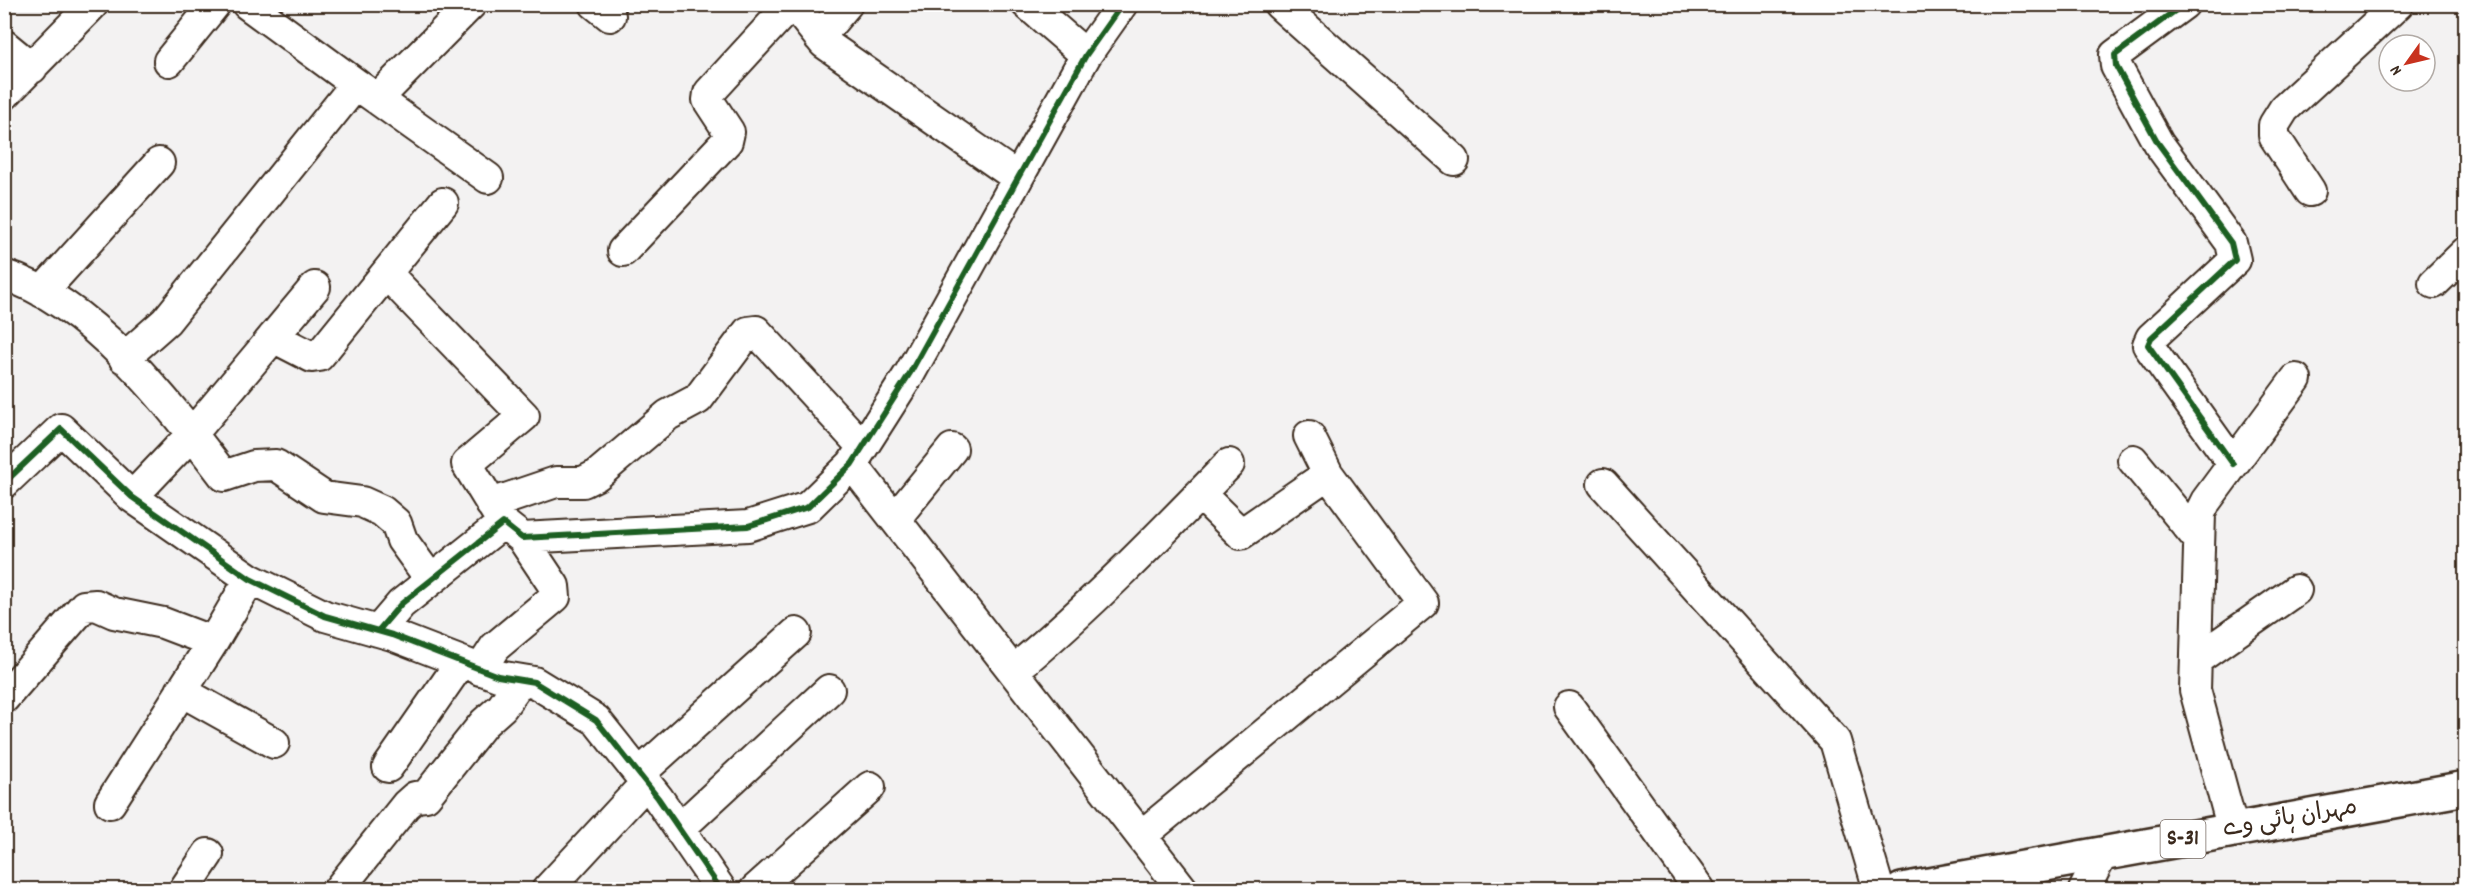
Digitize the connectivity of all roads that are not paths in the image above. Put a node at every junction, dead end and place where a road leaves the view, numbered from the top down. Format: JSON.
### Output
{"nodes":[{"id":1,"x":93,"y":4,"type":"edge"},
{"id":2,"x":215,"y":4,"type":"edge"},
{"id":3,"x":247,"y":4,"type":"edge"},
{"id":4,"x":471,"y":4,"type":"edge"},
{"id":5,"x":792,"y":4,"type":"edge"},
{"id":6,"x":847,"y":4,"type":"edge"},
{"id":7,"x":1027,"y":4,"type":"edge"},
{"id":8,"x":1122,"y":4,"type":"edge"},
{"id":9,"x":1280,"y":4,"type":"edge"},
{"id":10,"x":2184,"y":4,"type":"edge"},
{"id":11,"x":2398,"y":4,"type":"edge"},
{"id":12,"x":819,"y":37,"type":"junction"},
{"id":13,"x":4,"y":45,"type":"edge"},
{"id":14,"x":1086,"y":55,"type":"junction"},
{"id":15,"x":169,"y":61,"type":"dead end"},
{"id":16,"x":32,"y":68,"type":"junction"},
{"id":17,"x":367,"y":92,"type":"junction"},
{"id":18,"x":4,"y":95,"type":"edge"},
{"id":19,"x":1454,"y":159,"type":"dead end"},
{"id":20,"x":159,"y":163,"type":"dead end"},
{"id":21,"x":488,"y":178,"type":"dead end"},
{"id":22,"x":1018,"y":178,"type":"junction"},
{"id":23,"x":2310,"y":191,"type":"dead end"},
{"id":24,"x":443,"y":203,"type":"dead end"},
{"id":25,"x":623,"y":251,"type":"dead end"},
{"id":26,"x":2466,"y":252,"type":"edge"},
{"id":27,"x":387,"y":274,"type":"junction"},
{"id":28,"x":4,"y":275,"type":"edge"},
{"id":29,"x":2434,"y":283,"type":"dead end"},
{"id":30,"x":315,"y":287,"type":"dead end"},
{"id":31,"x":42,"y":292,"type":"junction"},
{"id":32,"x":273,"y":337,"type":"junction"},
{"id":33,"x":124,"y":358,"type":"junction"},
{"id":34,"x":2296,"y":379,"type":"dead end"},
{"id":35,"x":192,"y":434,"type":"junction"},
{"id":36,"x":1309,"y":436,"type":"dead end"},
{"id":37,"x":952,"y":449,"type":"dead end"},
{"id":38,"x":858,"y":456,"type":"junction"},
{"id":39,"x":2133,"y":460,"type":"dead end"},
{"id":40,"x":1229,"y":464,"type":"dead end"},
{"id":41,"x":2233,"y":464,"type":"junction"},
{"id":42,"x":1328,"y":474,"type":"junction"},
{"id":43,"x":4,"y":483,"type":"edge"},
{"id":44,"x":1603,"y":484,"type":"dead end"},
{"id":45,"x":1200,"y":494,"type":"junction"},
{"id":46,"x":132,"y":497,"type":"junction"},
{"id":47,"x":895,"y":519,"type":"junction"},
{"id":48,"x":506,"y":522,"type":"junction"},
{"id":49,"x":2199,"y":540,"type":"junction"},
{"id":50,"x":250,"y":579,"type":"junction"},
{"id":51,"x":431,"y":580,"type":"junction"},
{"id":52,"x":2296,"y":591,"type":"dead end"},
{"id":53,"x":378,"y":631,"type":"junction"},
{"id":54,"x":796,"y":633,"type":"dead end"},
{"id":55,"x":213,"y":642,"type":"junction"},
{"id":56,"x":2196,"y":660,"type":"junction"},
{"id":57,"x":470,"y":666,"type":"junction"},
{"id":58,"x":1013,"y":671,"type":"junction"},
{"id":59,"x":521,"y":680,"type":"junction"},
{"id":60,"x":829,"y":690,"type":"dead end"},
{"id":61,"x":181,"y":691,"type":"junction"},
{"id":62,"x":4,"y":698,"type":"edge"},
{"id":63,"x":1569,"y":707,"type":"dead end"},
{"id":64,"x":274,"y":743,"type":"dead end"},
{"id":65,"x":388,"y":767,"type":"dead end"},
{"id":66,"x":643,"y":779,"type":"junction"},
{"id":67,"x":870,"y":787,"type":"dead end"},
{"id":68,"x":2466,"y":788,"type":"edge"},
{"id":69,"x":110,"y":803,"type":"dead end"},
{"id":70,"x":680,"y":829,"type":"junction"},
{"id":71,"x":2233,"y":830,"type":"junction"},
{"id":72,"x":1141,"y":836,"type":"junction"},
{"id":73,"x":2103,"y":853,"type":"junction"},
{"id":74,"x":208,"y":854,"type":"dead end"},
{"id":75,"x":184,"y":890,"type":"edge"},
{"id":76,"x":338,"y":890,"type":"edge"},
{"id":77,"x":547,"y":890,"type":"edge"},
{"id":78,"x":721,"y":890,"type":"edge"},
{"id":79,"x":755,"y":890,"type":"edge"},
{"id":80,"x":1183,"y":890,"type":"edge"},
{"id":81,"x":1700,"y":890,"type":"edge"},
{"id":82,"x":1879,"y":890,"type":"edge"},
{"id":83,"x":1902,"y":890,"type":"edge"},
{"id":84,"x":2084,"y":890,"type":"edge"}],
"edges":[{"from":1,"to":16,"type":"street"},
{"from":2,"to":15,"type":"street"},
{"from":3,"to":17,"type":"street"},
{"from":4,"to":17,"type":"street"},
{"from":5,"to":12,"type":"street"},
{"from":5,"to":25,"type":"street"},
{"from":6,"to":12,"type":"street"},
{"from":7,"to":14,"type":"street"},
{"from":8,"to":14,"type":"street"},
{"from":9,"to":19,"type":"street"},
{"from":10,"to":41,"type":"street"},
{"from":11,"to":23,"type":"street"},
{"from":12,"to":22,"type":"street"},
{"from":13,"to":16,"type":"street"},
{"from":14,"to":22,"type":"street"},
{"from":16,"to":18,"type":"street"},
{"from":17,"to":21,"type":"street"},
{"from":17,"to":33,"type":"street"},
{"from":20,"to":31,"type":"street"},
{"from":22,"to":38,"type":"street"},
{"from":24,"to":27,"type":"street"},
{"from":26,"to":29,"type":"street"},
{"from":27,"to":32,"type":"street"},
{"from":27,"to":48,"type":"street"},
{"from":28,"to":31,"type":"street"},
{"from":30,"to":32,"type":"street"},
{"from":31,"to":33,"type":"street"},
{"from":32,"to":35,"type":"street"},
{"from":33,"to":35,"type":"street"},
{"from":34,"to":41,"type":"street"},
{"from":35,"to":46,"type":"street"},
{"from":35,"to":51,"type":"street"},
{"from":36,"to":42,"type":"street"},
{"from":37,"to":47,"type":"street"},
{"from":38,"to":47,"type":"street"},
{"from":38,"to":48,"type":"street"},
{"from":38,"to":48,"type":"street"},
{"from":39,"to":49,"type":"street"},
{"from":40,"to":45,"type":"street"},
{"from":41,"to":49,"type":"street"},
{"from":42,"to":45,"type":"street"},
{"from":42,"to":72,"type":"street"},
{"from":43,"to":46,"type":"street"},
{"from":44,"to":82,"type":"street"},
{"from":45,"to":58,"type":"street"},
{"from":46,"to":50,"type":"street"},
{"from":47,"to":58,"type":"street"},
{"from":48,"to":51,"type":"street"},
{"from":48,"to":57,"type":"street"},
{"from":49,"to":56,"type":"street"},
{"from":50,"to":53,"type":"street"},
{"from":50,"to":55,"type":"street"},
{"from":51,"to":53,"type":"street"},
{"from":52,"to":56,"type":"street"},
{"from":53,"to":57,"type":"street"},
{"from":54,"to":66,"type":"street"},
{"from":55,"to":61,"type":"street"},
{"from":55,"to":62,"type":"street"},
{"from":56,"to":71,"type":"street"},
{"from":57,"to":59,"type":"street"},
{"from":57,"to":65,"type":"street"},
{"from":58,"to":72,"type":"street"},
{"from":59,"to":66,"type":"street"},
{"from":59,"to":76,"type":"street"},
{"from":60,"to":70,"type":"street"},
{"from":61,"to":64,"type":"street"},
{"from":61,"to":69,"type":"street"},
{"from":63,"to":81,"type":"street"},
{"from":66,"to":70,"type":"street"},
{"from":66,"to":77,"type":"street"},
{"from":67,"to":79,"type":"street"},
{"from":68,"to":71,"type":"main road","name":"مہران ہائی وے","number":"S-31"},
{"from":70,"to":78,"type":"street"},
{"from":71,"to":73,"type":"main road","name":"مہران ہائی وے","number":"S-31"},
{"from":72,"to":80,"type":"street"},
{"from":73,"to":83,"type":"main road","name":"مہران ہائی وے","number":"S-31"},
{"from":73,"to":84,"type":"street"},
{"from":74,"to":75,"type":"street"}]}
